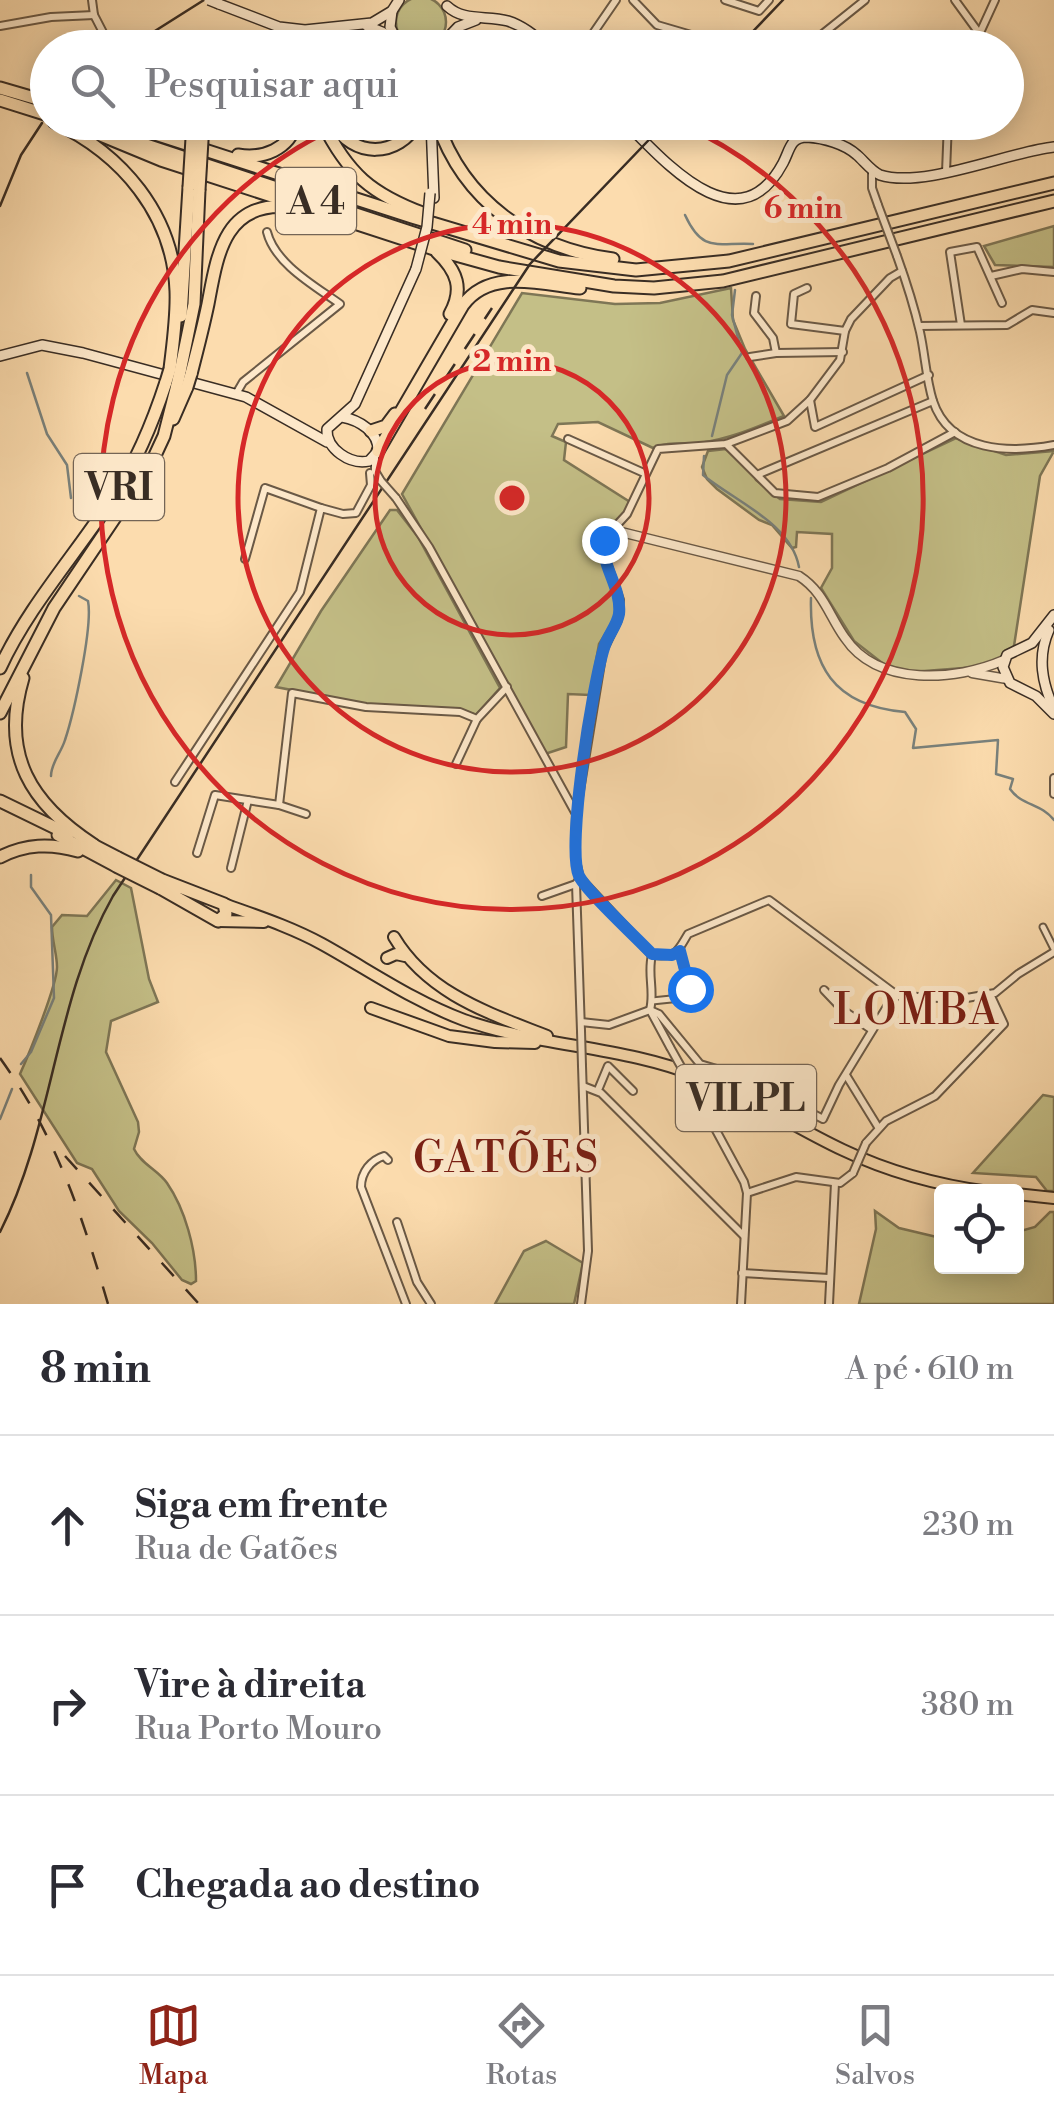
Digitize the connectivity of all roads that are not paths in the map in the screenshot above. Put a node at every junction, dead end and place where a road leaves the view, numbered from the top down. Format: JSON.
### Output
{"nodes":[{"id":1,"x":92,"y":0,"type":"edge"},
{"id":2,"x":400,"y":0,"type":"edge"},
{"id":3,"x":616,"y":0,"type":"edge"},
{"id":4,"x":633,"y":0,"type":"edge"},
{"id":5,"x":726,"y":0,"type":"edge"},
{"id":6,"x":769,"y":0,"type":"edge"},
{"id":7,"x":865,"y":0,"type":"edge"},
{"id":8,"x":955,"y":0,"type":"edge"},
{"id":9,"x":995,"y":0,"type":"edge"},
{"id":10,"x":214,"y":2,"type":"edge"},
{"id":11,"x":444,"y":3,"type":"edge"},
{"id":12,"x":392,"y":11,"type":"junction"},
{"id":13,"x":94,"y":15,"type":"junction"},
{"id":14,"x":498,"y":19,"type":"junction"},
{"id":15,"x":364,"y":25,"type":"junction"},
{"id":16,"x":0,"y":26,"type":"edge"},
{"id":17,"x":102,"y":30,"type":"edge"},
{"id":18,"x":373,"y":30,"type":"edge"},
{"id":19,"x":392,"y":30,"type":"edge"},
{"id":20,"x":448,"y":30,"type":"edge"},
{"id":21,"x":458,"y":30,"type":"edge"},
{"id":22,"x":528,"y":30,"type":"edge"},
{"id":23,"x":595,"y":30,"type":"edge"},
{"id":24,"x":674,"y":30,"type":"edge"},
{"id":25,"x":828,"y":30,"type":"edge"},
{"id":26,"x":977,"y":30,"type":"edge"},
{"id":27,"x":980,"y":30,"type":"edge"},
{"id":28,"x":0,"y":85,"type":"edge"},
{"id":29,"x":30,"y":91,"type":"edge"},
{"id":30,"x":30,"y":96,"type":"edge"},
{"id":31,"x":0,"y":100,"type":"edge"},
{"id":32,"x":30,"y":110,"type":"edge"},
{"id":33,"x":86,"y":140,"type":"edge"},
{"id":34,"x":113,"y":140,"type":"edge"},
{"id":35,"x":126,"y":140,"type":"edge"},
{"id":36,"x":178,"y":140,"type":"edge"},
{"id":37,"x":180,"y":140,"type":"edge"},
{"id":38,"x":198,"y":140,"type":"edge"},
{"id":39,"x":287,"y":140,"type":"edge"},
{"id":40,"x":332,"y":140,"type":"edge"},
{"id":41,"x":346,"y":140,"type":"edge"},
{"id":42,"x":405,"y":140,"type":"edge"},
{"id":43,"x":429,"y":140,"type":"edge"},
{"id":44,"x":439,"y":140,"type":"edge"},
{"id":45,"x":644,"y":140,"type":"edge"},
{"id":46,"x":795,"y":140,"type":"edge"},
{"id":47,"x":817,"y":140,"type":"edge"},
{"id":48,"x":947,"y":140,"type":"edge"},
{"id":49,"x":1054,"y":143,"type":"edge"},
{"id":50,"x":872,"y":170,"type":"junction"},
{"id":51,"x":946,"y":170,"type":"junction"},
{"id":52,"x":1054,"y":183,"type":"edge"},
{"id":53,"x":1054,"y":201,"type":"edge"},
{"id":54,"x":327,"y":215,"type":"junction"},
{"id":55,"x":268,"y":232,"type":"dead end"},
{"id":56,"x":465,"y":232,"type":"junction"},
{"id":57,"x":434,"y":249,"type":"junction"},
{"id":58,"x":662,"y":266,"type":"junction"},
{"id":59,"x":418,"y":269,"type":"junction"},
{"id":60,"x":902,"y":272,"type":"junction"},
{"id":61,"x":1054,"y":272,"type":"edge"},
{"id":62,"x":991,"y":276,"type":"junction"},
{"id":63,"x":560,"y":278,"type":"junction"},
{"id":64,"x":654,"y":288,"type":"junction"},
{"id":65,"x":807,"y":288,"type":"dead end"},
{"id":66,"x":756,"y":296,"type":"dead end"},
{"id":67,"x":1002,"y":302,"type":"dead end"},
{"id":68,"x":1054,"y":314,"type":"edge"},
{"id":69,"x":962,"y":325,"type":"junction"},
{"id":70,"x":919,"y":326,"type":"junction"},
{"id":71,"x":845,"y":332,"type":"junction"},
{"id":72,"x":842,"y":352,"type":"junction"},
{"id":73,"x":776,"y":353,"type":"junction"},
{"id":74,"x":0,"y":356,"type":"edge"},
{"id":75,"x":750,"y":357,"type":"dead end"},
{"id":76,"x":928,"y":375,"type":"junction"},
{"id":77,"x":179,"y":378,"type":"junction"},
{"id":78,"x":236,"y":394,"type":"junction"},
{"id":79,"x":810,"y":400,"type":"junction"},
{"id":80,"x":934,"y":401,"type":"junction"},
{"id":81,"x":342,"y":417,"type":"junction"},
{"id":82,"x":330,"y":423,"type":"junction"},
{"id":83,"x":298,"y":427,"type":"junction"},
{"id":84,"x":366,"y":428,"type":"junction"},
{"id":85,"x":956,"y":432,"type":"junction"},
{"id":86,"x":568,"y":439,"type":"dead end"},
{"id":87,"x":328,"y":442,"type":"junction"},
{"id":88,"x":726,"y":444,"type":"junction"},
{"id":89,"x":1054,"y":445,"type":"edge"},
{"id":90,"x":377,"y":454,"type":"junction"},
{"id":91,"x":356,"y":462,"type":"junction"},
{"id":92,"x":644,"y":473,"type":"junction"},
{"id":93,"x":370,"y":474,"type":"junction"},
{"id":94,"x":759,"y":474,"type":"junction"},
{"id":95,"x":381,"y":481,"type":"junction"},
{"id":96,"x":321,"y":508,"type":"junction"},
{"id":97,"x":613,"y":530,"type":"junction"},
{"id":98,"x":244,"y":560,"type":"dead end"},
{"id":99,"x":1054,"y":616,"type":"edge"},
{"id":100,"x":1024,"y":647,"type":"junction"},
{"id":101,"x":30,"y":652,"type":"junction"},
{"id":102,"x":1004,"y":660,"type":"junction"},
{"id":103,"x":1042,"y":661,"type":"junction"},
{"id":104,"x":0,"y":668,"type":"edge"},
{"id":105,"x":962,"y":672,"type":"junction"},
{"id":106,"x":1042,"y":676,"type":"junction"},
{"id":107,"x":1006,"y":680,"type":"junction"},
{"id":108,"x":507,"y":688,"type":"junction"},
{"id":109,"x":1024,"y":688,"type":"junction"},
{"id":110,"x":1054,"y":711,"type":"edge"},
{"id":111,"x":0,"y":713,"type":"edge"},
{"id":112,"x":477,"y":719,"type":"junction"},
{"id":113,"x":456,"y":764,"type":"dead end"},
{"id":114,"x":1054,"y":778,"type":"edge"},
{"id":115,"x":174,"y":782,"type":"dead end"},
{"id":116,"x":1054,"y":794,"type":"edge"},
{"id":117,"x":248,"y":800,"type":"junction"},
{"id":118,"x":0,"y":804,"type":"edge"},
{"id":119,"x":278,"y":805,"type":"junction"},
{"id":120,"x":306,"y":814,"type":"dead end"},
{"id":121,"x":576,"y":815,"type":"junction"},
{"id":122,"x":94,"y":846,"type":"junction"},
{"id":123,"x":197,"y":853,"type":"dead end"},
{"id":124,"x":0,"y":857,"type":"edge"},
{"id":125,"x":115,"y":862,"type":"junction"},
{"id":126,"x":232,"y":868,"type":"dead end"},
{"id":127,"x":578,"y":881,"type":"junction"},
{"id":128,"x":161,"y":884,"type":"junction"},
{"id":129,"x":542,"y":896,"type":"dead end"},
{"id":130,"x":224,"y":904,"type":"junction"},
{"id":131,"x":218,"y":921,"type":"junction"},
{"id":132,"x":1042,"y":927,"type":"dead end"},
{"id":133,"x":394,"y":937,"type":"dead end"},
{"id":134,"x":680,"y":951,"type":"junction"},
{"id":135,"x":1054,"y":951,"type":"edge"},
{"id":136,"x":652,"y":954,"type":"junction"},
{"id":137,"x":405,"y":956,"type":"junction"},
{"id":138,"x":387,"y":958,"type":"dead end"},
{"id":139,"x":690,"y":989,"type":"joint"},
{"id":140,"x":824,"y":990,"type":"dead end"},
{"id":141,"x":990,"y":994,"type":"junction"},
{"id":142,"x":894,"y":995,"type":"junction"},
{"id":143,"x":652,"y":1006,"type":"junction"},
{"id":144,"x":372,"y":1008,"type":"dead end"},
{"id":145,"x":581,"y":1026,"type":"junction"},
{"id":146,"x":495,"y":1029,"type":"junction"},
{"id":147,"x":872,"y":1030,"type":"junction"},
{"id":148,"x":562,"y":1044,"type":"junction"},
{"id":149,"x":846,"y":1076,"type":"junction"},
{"id":150,"x":582,"y":1086,"type":"junction"},
{"id":151,"x":598,"y":1090,"type":"junction"},
{"id":152,"x":632,"y":1092,"type":"dead end"},
{"id":153,"x":878,"y":1126,"type":"junction"},
{"id":154,"x":388,"y":1160,"type":"dead end"},
{"id":155,"x":835,"y":1183,"type":"junction"},
{"id":156,"x":945,"y":1184,"type":"edge"},
{"id":157,"x":747,"y":1194,"type":"junction"},
{"id":158,"x":1024,"y":1195,"type":"edge"},
{"id":159,"x":1054,"y":1198,"type":"edge"},
{"id":160,"x":397,"y":1222,"type":"dead end"},
{"id":161,"x":744,"y":1236,"type":"junction"},
{"id":162,"x":742,"y":1273,"type":"junction"},
{"id":163,"x":830,"y":1278,"type":"junction"},
{"id":164,"x":406,"y":1304,"type":"edge"},
{"id":165,"x":431,"y":1304,"type":"edge"},
{"id":166,"x":581,"y":1304,"type":"edge"},
{"id":167,"x":741,"y":1304,"type":"edge"},
{"id":168,"x":829,"y":1304,"type":"edge"}],
"edges":[{"from":1,"to":13,"type":"street"},
{"from":2,"to":12,"type":"main road"},
{"from":3,"to":23,"type":"street"},
{"from":4,"to":24,"type":"street"},
{"from":5,"to":6,"type":"street"},
{"from":7,"to":25,"type":"street"},
{"from":8,"to":26,"type":"street"},
{"from":9,"to":27,"type":"street"},
{"from":10,"to":15,"type":"main road"},
{"from":11,"to":14,"type":"main road"},
{"from":11,"to":20,"type":"main road"},
{"from":12,"to":15,"type":"main road"},
{"from":12,"to":19,"type":"main road"},
{"from":13,"to":16,"type":"street"},
{"from":13,"to":17,"type":"street"},
{"from":14,"to":21,"type":"main road"},
{"from":14,"to":22,"type":"main road"},
{"from":15,"to":18,"type":"main road"},
{"from":28,"to":29,"type":"highway"},
{"from":28,"to":30,"type":"highway"},
{"from":31,"to":32,"type":"highway"},
{"from":33,"to":77,"type":"highway"},
{"from":34,"to":54,"type":"highway"},
{"from":35,"to":63,"type":"highway","number":"A 4"},
{"from":36,"to":56,"type":"highway","number":"A 4"},
{"from":37,"to":39,"type":"highway"},
{"from":38,"to":77,"type":"highway","number":"VRI","bridge":true},
{"from":40,"to":56,"type":"highway"},
{"from":41,"to":42,"type":"highway"},
{"from":43,"to":59,"type":"main road","bridge":true},
{"from":44,"to":58,"type":"highway"},
{"from":45,"to":46,"type":"main road"},
{"from":47,"to":50,"type":"main road"},
{"from":48,"to":51,"type":"street"},
{"from":49,"to":51,"type":"main road"},
{"from":50,"to":51,"type":"main road"},
{"from":50,"to":60,"type":"street","bridge":true},
{"from":52,"to":58,"type":"highway","number":"A 4"},
{"from":53,"to":64,"type":"highway","number":"A 4"},
{"from":54,"to":57,"type":"highway"},
{"from":54,"to":77,"type":"highway"},
{"from":55,"to":78,"type":"street"},
{"from":56,"to":58,"type":"highway","number":"A 4"},
{"from":57,"to":63,"type":"highway"},
{"from":57,"to":84,"type":"highway"},
{"from":59,"to":81,"type":"main road"},
{"from":59,"to":84,"type":"main road"},
{"from":60,"to":70,"type":"street"},
{"from":60,"to":71,"type":"street"},
{"from":61,"to":62,"type":"street"},
{"from":62,"to":67,"type":"street"},
{"from":62,"to":69,"type":"street"},
{"from":63,"to":64,"type":"highway","number":"A 4"},
{"from":64,"to":90,"type":"highway"},
{"from":65,"to":71,"type":"street"},
{"from":66,"to":73,"type":"street"},
{"from":68,"to":69,"type":"street"},
{"from":69,"to":70,"type":"street"},
{"from":70,"to":76,"type":"street"},
{"from":71,"to":72,"type":"street"},
{"from":72,"to":73,"type":"street"},
{"from":72,"to":79,"type":"street"},
{"from":73,"to":75,"type":"street"},
{"from":74,"to":78,"type":"main road"},
{"from":76,"to":79,"type":"street"},
{"from":76,"to":80,"type":"street"},
{"from":77,"to":101,"type":"highway","number":"VRI"},
{"from":77,"to":104,"type":"highway","number":"VRI"},
{"from":78,"to":83,"type":"main road"},
{"from":79,"to":88,"type":"street"},
{"from":80,"to":85,"type":"street"},
{"from":80,"to":94,"type":"street"},
{"from":81,"to":82,"type":"main road"},
{"from":81,"to":84,"type":"main road"},
{"from":82,"to":83,"type":"main road"},
{"from":82,"to":87,"type":"main road"},
{"from":83,"to":87,"type":"main road"},
{"from":84,"to":90,"type":"main road"},
{"from":85,"to":89,"type":"street"},
{"from":85,"to":94,"type":"street"},
{"from":86,"to":92,"type":"street"},
{"from":87,"to":91,"type":"main road"},
{"from":88,"to":92,"type":"street"},
{"from":88,"to":94,"type":"street"},
{"from":90,"to":91,"type":"main road"},
{"from":90,"to":95,"type":"street"},
{"from":91,"to":93,"type":"street"},
{"from":92,"to":97,"type":"street"},
{"from":93,"to":95,"type":"street"},
{"from":93,"to":96,"type":"street"},
{"from":95,"to":108,"type":"street","bridge":true},
{"from":96,"to":98,"type":"street"},
{"from":96,"to":115,"type":"street"},
{"from":97,"to":105,"type":"street"},
{"from":97,"to":121,"type":"street"},
{"from":99,"to":100,"type":"main road"},
{"from":99,"to":103,"type":"main road"},
{"from":100,"to":102,"type":"main road"},
{"from":100,"to":103,"type":"main road"},
{"from":101,"to":111,"type":"highway","number":"VRI"},
{"from":101,"to":122,"type":"highway","number":"VILPL"},
{"from":102,"to":105,"type":"street"},
{"from":102,"to":107,"type":"main road"},
{"from":103,"to":106,"type":"main road"},
{"from":105,"to":107,"type":"street"},
{"from":106,"to":109,"type":"main road"},
{"from":106,"to":110,"type":"main road"},
{"from":107,"to":109,"type":"main road"},
{"from":108,"to":112,"type":"street"},
{"from":108,"to":121,"type":"street"},
{"from":109,"to":110,"type":"main road"},
{"from":112,"to":113,"type":"street"},
{"from":112,"to":119,"type":"street"},
{"from":114,"to":116,"type":"street"},
{"from":117,"to":119,"type":"street"},
{"from":117,"to":123,"type":"street"},
{"from":117,"to":126,"type":"street"},
{"from":118,"to":122,"type":"highway","number":"VILPL"},
{"from":118,"to":125,"type":"highway","number":"VILPL"},
{"from":119,"to":120,"type":"street"},
{"from":121,"to":127,"type":"street"},
{"from":122,"to":125,"type":"highway","number":"VILPL"},
{"from":124,"to":125,"type":"highway","number":"VILPL"},
{"from":125,"to":128,"type":"highway","number":"VILPL","bridge":true},
{"from":127,"to":129,"type":"street"},
{"from":127,"to":136,"type":"street"},
{"from":127,"to":145,"type":"street"},
{"from":128,"to":130,"type":"highway","number":"VILPL"},
{"from":128,"to":131,"type":"highway","number":"VILPL"},
{"from":130,"to":131,"type":"highway"},
{"from":130,"to":146,"type":"highway","number":"VILPL"},
{"from":131,"to":146,"type":"highway","number":"VILPL"},
{"from":132,"to":135,"type":"street"},
{"from":133,"to":137,"type":"highway"},
{"from":134,"to":136,"type":"street"},
{"from":134,"to":139,"type":"street"},
{"from":134,"to":142,"type":"street"},
{"from":135,"to":141,"type":"street"},
{"from":136,"to":143,"type":"street"},
{"from":137,"to":138,"type":"highway"},
{"from":137,"to":148,"type":"highway"},
{"from":139,"to":143,"type":"street"},
{"from":140,"to":147,"type":"street"},
{"from":141,"to":142,"type":"street"},
{"from":141,"to":153,"type":"street"},
{"from":142,"to":147,"type":"street"},
{"from":143,"to":145,"type":"street"},
{"from":143,"to":149,"type":"street"},
{"from":143,"to":157,"type":"street","bridge":true},
{"from":144,"to":148,"type":"highway"},
{"from":145,"to":150,"type":"street","bridge":true},
{"from":146,"to":148,"type":"highway","number":"VILPL"},
{"from":147,"to":149,"type":"street"},
{"from":148,"to":156,"type":"highway","number":"VILPL"},
{"from":149,"to":153,"type":"street"},
{"from":150,"to":151,"type":"street"},
{"from":150,"to":166,"type":"street"},
{"from":151,"to":152,"type":"street"},
{"from":151,"to":161,"type":"street"},
{"from":153,"to":155,"type":"street","bridge":true},
{"from":154,"to":164,"type":"street"},
{"from":155,"to":157,"type":"street"},
{"from":155,"to":163,"type":"street"},
{"from":157,"to":161,"type":"street"},
{"from":158,"to":159,"type":"highway"},
{"from":160,"to":165,"type":"street"},
{"from":161,"to":162,"type":"street"},
{"from":162,"to":163,"type":"street"},
{"from":162,"to":167,"type":"street"},
{"from":163,"to":168,"type":"street"}]}
